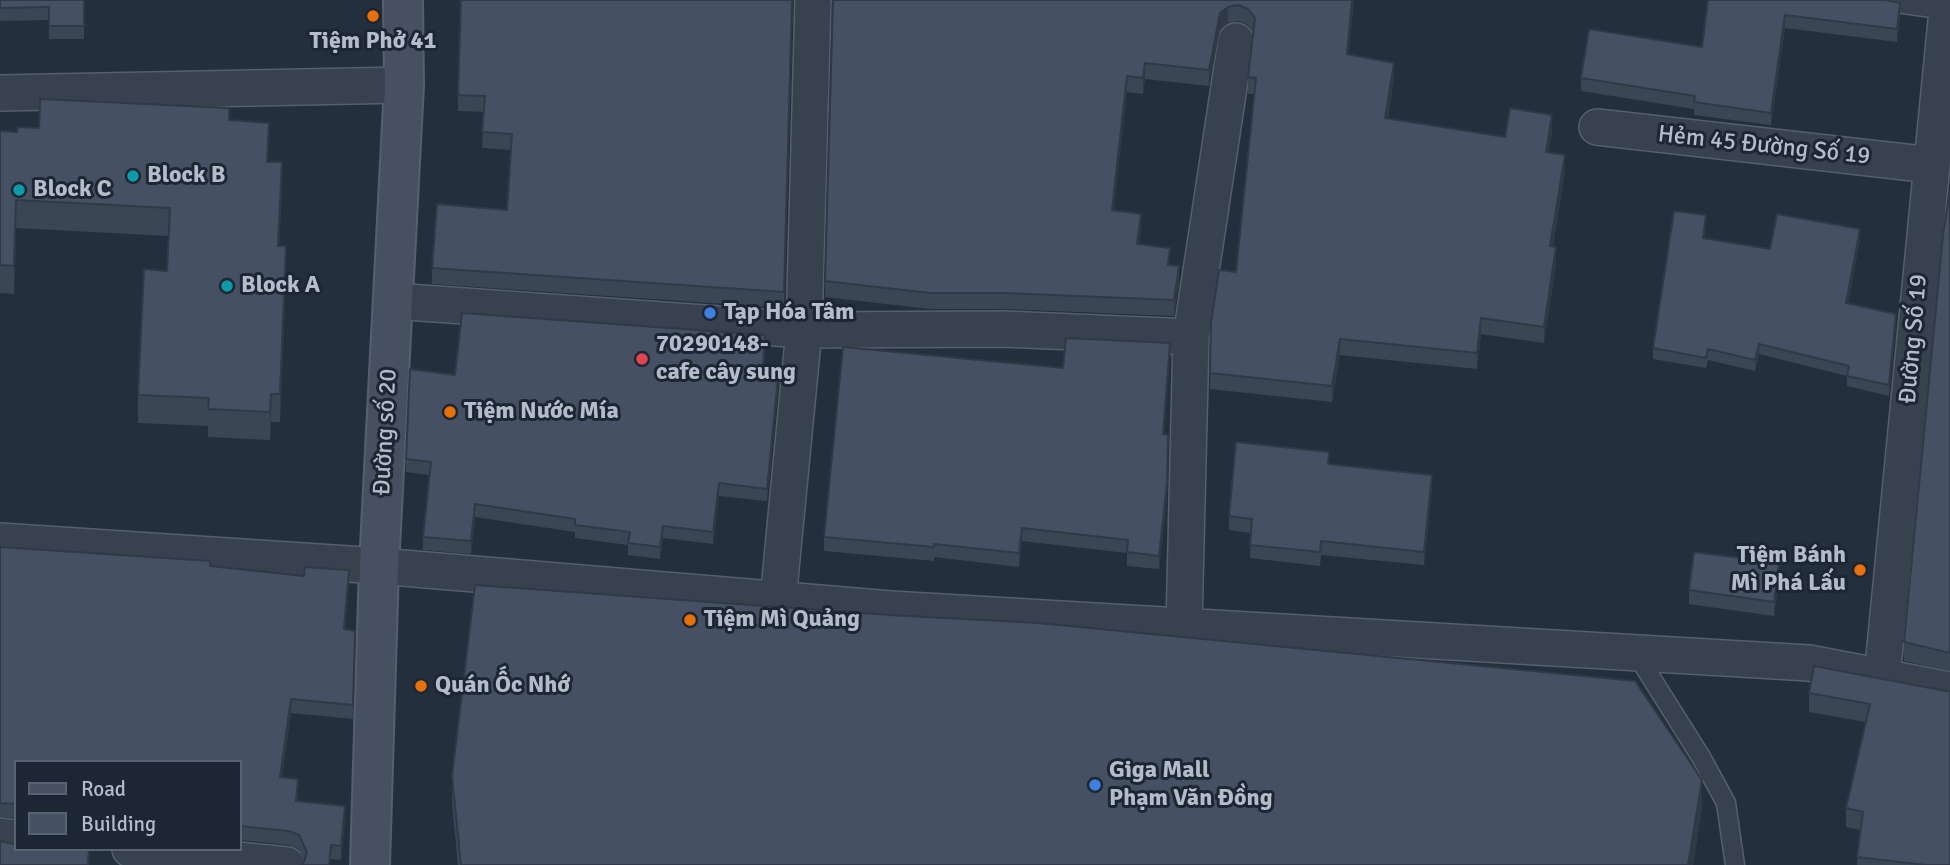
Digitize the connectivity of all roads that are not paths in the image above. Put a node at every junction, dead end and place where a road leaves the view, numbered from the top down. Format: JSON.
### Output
{"nodes":[{"id":1,"x":403,"y":0,"type":"edge"},
{"id":2,"x":813,"y":0,"type":"edge"},
{"id":3,"x":1874,"y":0,"type":"edge"},
{"id":4,"x":1948,"y":5,"type":"edge"},
{"id":5,"x":1236,"y":41,"type":"dead end"},
{"id":6,"x":404,"y":85,"type":"junction"},
{"id":7,"x":0,"y":93,"type":"edge"},
{"id":8,"x":1597,"y":127,"type":"dead end"},
{"id":9,"x":1931,"y":165,"type":"junction"},
{"id":10,"x":393,"y":301,"type":"junction"},
{"id":11,"x":804,"y":330,"type":"junction"},
{"id":12,"x":1191,"y":337,"type":"junction"},
{"id":13,"x":0,"y":541,"type":"edge"},
{"id":14,"x":380,"y":566,"type":"junction"},
{"id":15,"x":778,"y":600,"type":"junction"},
{"id":16,"x":1184,"y":626,"type":"junction"},
{"id":17,"x":1635,"y":652,"type":"junction"},
{"id":18,"x":1882,"y":677,"type":"junction"},
{"id":19,"x":1950,"y":690,"type":"edge"},
{"id":20,"x":150,"y":851,"type":"edge"},
{"id":21,"x":287,"y":865,"type":"edge"},
{"id":22,"x":370,"y":865,"type":"edge"},
{"id":23,"x":1735,"y":865,"type":"edge"}],
"edges":[{"from":1,"to":6,"type":"street","name":"Đường số 20"},
{"from":2,"to":11,"type":"street"},
{"from":3,"to":4,"type":"lane"},
{"from":4,"to":9,"type":"street","name":"Đường Số 19"},
{"from":5,"to":12,"type":"street"},
{"from":6,"to":7,"type":"street"},
{"from":6,"to":10,"type":"street","name":"Đường số 20"},
{"from":8,"to":9,"type":"street","name":"Hẻm 45 Đường Số 19"},
{"from":9,"to":18,"type":"street","name":"Đường Số 19"},
{"from":10,"to":11,"type":"street"},
{"from":10,"to":14,"type":"street","name":"Đường số 20"},
{"from":11,"to":12,"type":"street"},
{"from":11,"to":15,"type":"street"},
{"from":12,"to":16,"type":"street"},
{"from":13,"to":14,"type":"street"},
{"from":14,"to":15,"type":"street"},
{"from":14,"to":22,"type":"street","name":"Đường số 20"},
{"from":15,"to":16,"type":"street"},
{"from":16,"to":17,"type":"street"},
{"from":17,"to":18,"type":"street"},
{"from":17,"to":23,"type":"lane"},
{"from":18,"to":19,"type":"street"},
{"from":20,"to":21,"type":"street"}]}
